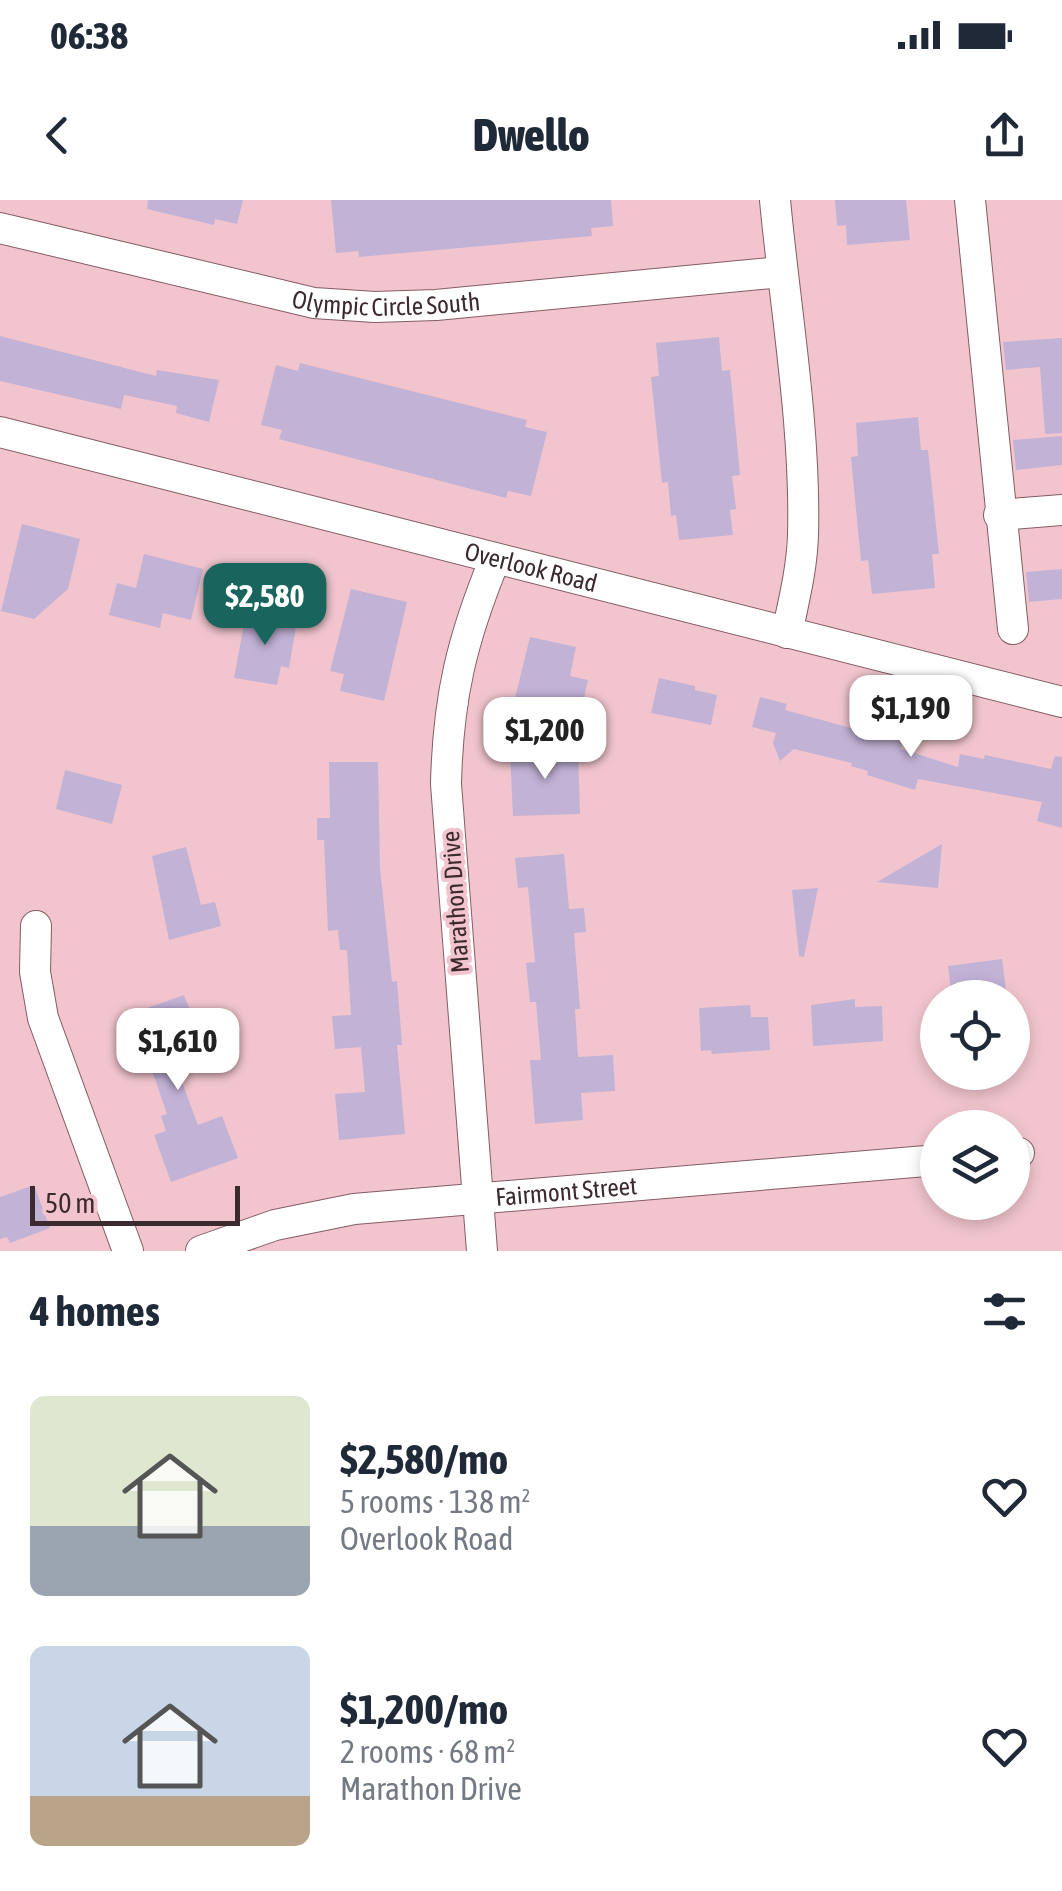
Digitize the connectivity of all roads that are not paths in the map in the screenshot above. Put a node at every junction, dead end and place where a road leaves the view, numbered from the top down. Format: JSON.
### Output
{"nodes":[{"id":1,"x":775,"y":200,"type":"edge"},
{"id":2,"x":970,"y":200,"type":"edge"},
{"id":3,"x":0,"y":228,"type":"edge"},
{"id":4,"x":781,"y":272,"type":"junction"},
{"id":5,"x":0,"y":432,"type":"edge"},
{"id":6,"x":1062,"y":510,"type":"edge"},
{"id":7,"x":999,"y":515,"type":"junction"},
{"id":8,"x":495,"y":559,"type":"junction"},
{"id":9,"x":1013,"y":630,"type":"dead end"},
{"id":10,"x":787,"y":633,"type":"junction"},
{"id":11,"x":1062,"y":702,"type":"edge"},
{"id":12,"x":36,"y":926,"type":"dead end"},
{"id":13,"x":920,"y":1162,"type":"edge"},
{"id":14,"x":476,"y":1199,"type":"junction"},
{"id":15,"x":128,"y":1251,"type":"edge"},
{"id":16,"x":201,"y":1251,"type":"edge"},
{"id":17,"x":482,"y":1251,"type":"edge"}],
"edges":[{"from":1,"to":4,"type":"street"},
{"from":2,"to":7,"type":"street"},
{"from":3,"to":4,"type":"street","name":"Olympic Circle South"},
{"from":4,"to":10,"type":"street"},
{"from":5,"to":8,"type":"street","name":"Overlook Road"},
{"from":6,"to":7,"type":"street"},
{"from":7,"to":9,"type":"street"},
{"from":8,"to":10,"type":"street","name":"Overlook Road"},
{"from":8,"to":14,"type":"street","name":"Marathon Drive"},
{"from":10,"to":11,"type":"street","name":"Overlook Road"},
{"from":12,"to":15,"type":"street"},
{"from":13,"to":14,"type":"street","name":"Fairmont Street"},
{"from":14,"to":16,"type":"street","name":"Fairmont Street"},
{"from":14,"to":17,"type":"street","name":"Marathon Drive"}]}
